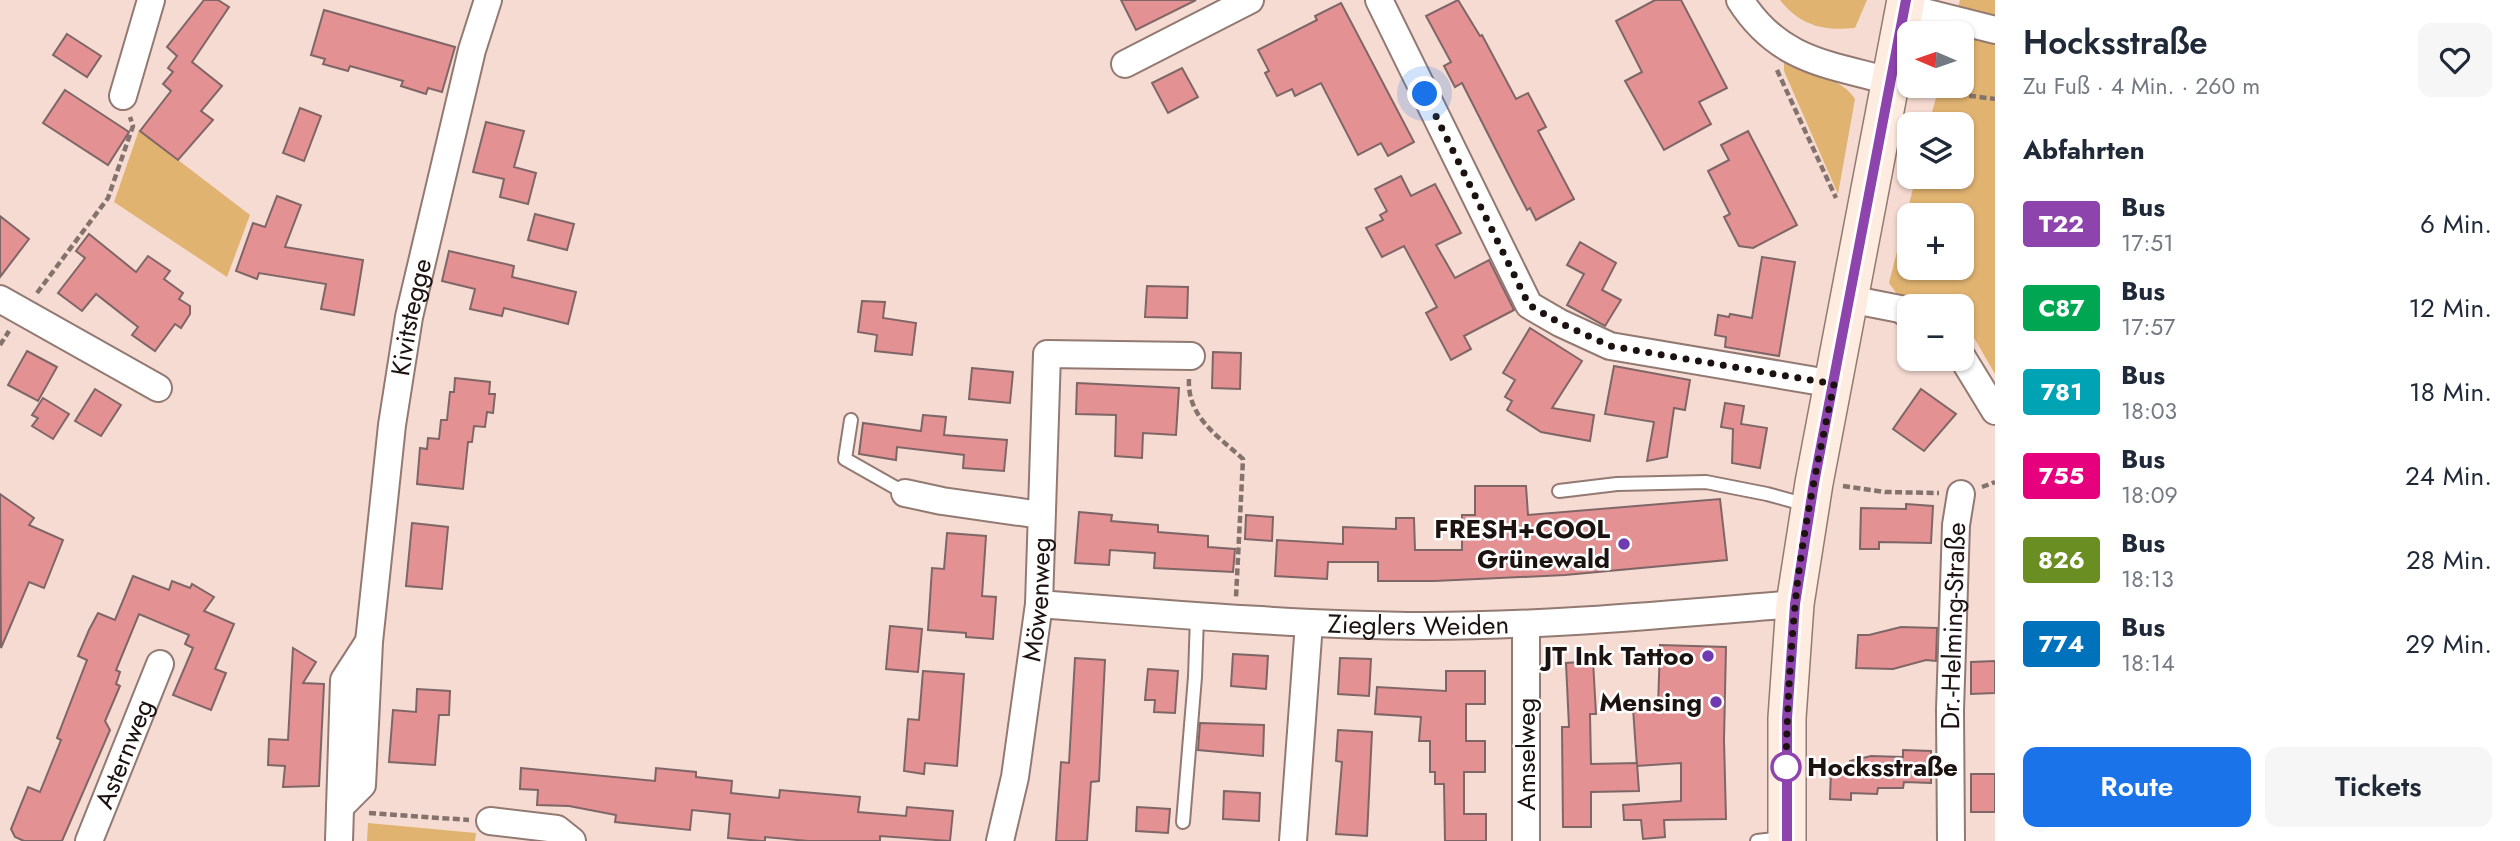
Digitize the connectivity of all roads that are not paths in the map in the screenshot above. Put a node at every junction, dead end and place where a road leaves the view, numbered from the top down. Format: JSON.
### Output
{"nodes":[{"id":1,"x":151,"y":0,"type":"edge"},
{"id":2,"x":488,"y":0,"type":"edge"},
{"id":3,"x":1250,"y":0,"type":"edge"},
{"id":4,"x":1379,"y":0,"type":"edge"},
{"id":5,"x":1740,"y":0,"type":"edge"},
{"id":6,"x":1905,"y":3,"type":"edge"},
{"id":7,"x":1995,"y":30,"type":"edge"},
{"id":8,"x":1125,"y":64,"type":"dead end"},
{"id":9,"x":1890,"y":81,"type":"junction"},
{"id":10,"x":123,"y":96,"type":"road end"},
{"id":11,"x":1849,"y":299,"type":"junction"},
{"id":12,"x":11,"y":305,"type":"edge"},
{"id":13,"x":1897,"y":308,"type":"edge"},
{"id":14,"x":1191,"y":356,"type":"road end"},
{"id":15,"x":1971,"y":371,"type":"edge"},
{"id":16,"x":1834,"y":384,"type":"junction"},
{"id":17,"x":158,"y":388,"type":"dead end"},
{"id":18,"x":1995,"y":411,"type":"edge"},
{"id":19,"x":851,"y":420,"type":"dead end"},
{"id":20,"x":1559,"y":491,"type":"dead end"},
{"id":21,"x":905,"y":493,"type":"joint"},
{"id":22,"x":1961,"y":494,"type":"road end"},
{"id":23,"x":1813,"y":495,"type":"junction"},
{"id":24,"x":1041,"y":515,"type":"junction"},
{"id":25,"x":1039,"y":604,"type":"junction"},
{"id":26,"x":1795,"y":604,"type":"junction"},
{"id":27,"x":1197,"y":616,"type":"junction"},
{"id":28,"x":1309,"y":622,"type":"junction"},
{"id":29,"x":1526,"y":625,"type":"junction"},
{"id":30,"x":160,"y":664,"type":"dead end"},
{"id":31,"x":490,"y":821,"type":"road end"},
{"id":32,"x":1183,"y":822,"type":"dead end"},
{"id":33,"x":1777,"y":840,"type":"edge"},
{"id":34,"x":89,"y":841,"type":"edge"},
{"id":35,"x":340,"y":841,"type":"edge"},
{"id":36,"x":572,"y":841,"type":"edge"},
{"id":37,"x":1000,"y":841,"type":"edge"},
{"id":38,"x":1293,"y":841,"type":"edge"},
{"id":39,"x":1526,"y":841,"type":"edge"},
{"id":40,"x":1951,"y":841,"type":"edge"}],
"edges":[{"from":1,"to":10,"type":"street"},
{"from":2,"to":35,"type":"street","name":"Kivitstegge"},
{"from":3,"to":8,"type":"street"},
{"from":4,"to":16,"type":"street"},
{"from":5,"to":9,"type":"street"},
{"from":6,"to":7,"type":"street"},
{"from":6,"to":9,"type":"main road"},
{"from":9,"to":11,"type":"main road"},
{"from":11,"to":13,"type":"street"},
{"from":11,"to":16,"type":"main road"},
{"from":12,"to":17,"type":"street"},
{"from":14,"to":24,"type":"street","name":"Möwenweg"},
{"from":15,"to":18,"type":"street"},
{"from":16,"to":23,"type":"main road"},
{"from":19,"to":21,"type":"lane"},
{"from":20,"to":23,"type":"lane"},
{"from":21,"to":24,"type":"street"},
{"from":22,"to":40,"type":"street","name":"Dr.-Helming-Straße"},
{"from":23,"to":26,"type":"main road"},
{"from":24,"to":25,"type":"street","name":"Möwenweg"},
{"from":25,"to":27,"type":"street","name":"Zieglers Weiden"},
{"from":25,"to":37,"type":"street","name":"Möwenweg"},
{"from":26,"to":29,"type":"street","name":"Zieglers Weiden"},
{"from":26,"to":33,"type":"main road"},
{"from":27,"to":28,"type":"street","name":"Zieglers Weiden"},
{"from":27,"to":32,"type":"lane"},
{"from":28,"to":29,"type":"street","name":"Zieglers Weiden"},
{"from":28,"to":38,"type":"street"},
{"from":29,"to":39,"type":"street","name":"Amselweg"},
{"from":30,"to":34,"type":"street","name":"Asternweg"},
{"from":31,"to":36,"type":"street"}]}
